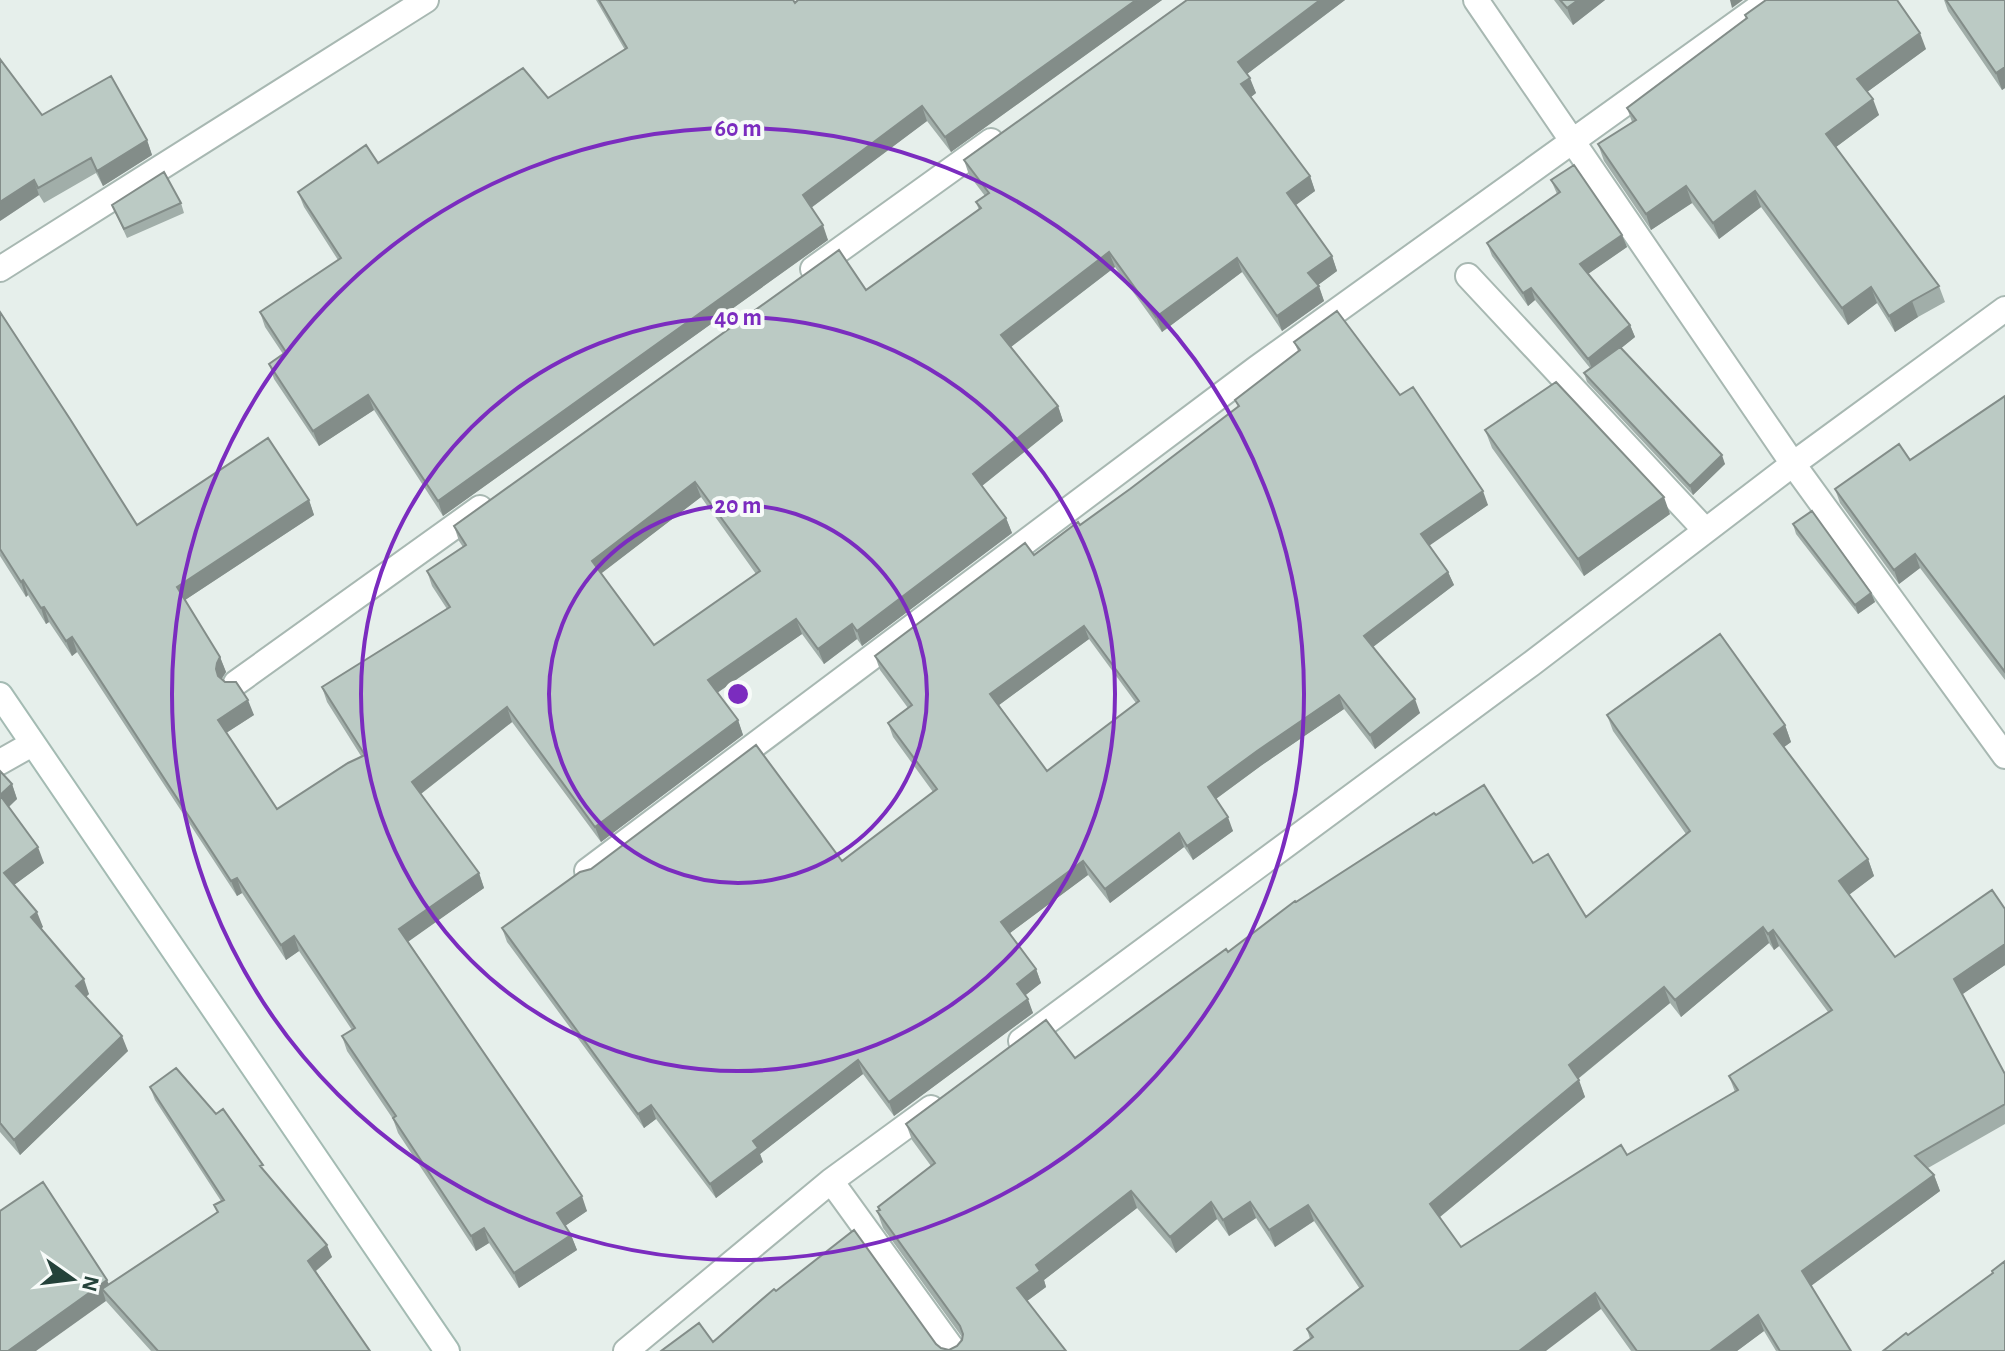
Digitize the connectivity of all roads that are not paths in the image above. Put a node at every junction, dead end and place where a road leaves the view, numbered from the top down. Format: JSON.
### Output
{"nodes":[{"id":1,"x":426,"y":0,"type":"edge"},
{"id":2,"x":1476,"y":0,"type":"edge"},
{"id":3,"x":1769,"y":0,"type":"edge"},
{"id":4,"x":1007,"y":129,"type":"edge"},
{"id":5,"x":1572,"y":142,"type":"junction"},
{"id":6,"x":0,"y":269,"type":"edge"},
{"id":7,"x":1468,"y":276,"type":"dead end"},
{"id":8,"x":789,"y":286,"type":"edge"},
{"id":9,"x":2005,"y":309,"type":"edge"},
{"id":10,"x":1793,"y":464,"type":"junction"},
{"id":11,"x":493,"y":498,"type":"edge"},
{"id":12,"x":1705,"y":530,"type":"junction"},
{"id":13,"x":236,"y":683,"type":"edge"},
{"id":14,"x":0,"y":695,"type":"edge"},
{"id":15,"x":32,"y":744,"type":"junction"},
{"id":16,"x":2005,"y":756,"type":"edge"},
{"id":17,"x":0,"y":762,"type":"edge"},
{"id":18,"x":587,"y":871,"type":"edge"},
{"id":19,"x":997,"y":1059,"type":"edge"},
{"id":20,"x":946,"y":1097,"type":"edge"},
{"id":21,"x":831,"y":1181,"type":"junction"},
{"id":22,"x":447,"y":1351,"type":"edge"},
{"id":23,"x":626,"y":1351,"type":"edge"},
{"id":24,"x":954,"y":1351,"type":"edge"}],
"edges":[{"from":1,"to":6,"type":"street"},
{"from":2,"to":5,"type":"street"},
{"from":3,"to":5,"type":"street"},
{"from":4,"to":8,"type":"street"},
{"from":5,"to":10,"type":"street"},
{"from":5,"to":18,"type":"street"},
{"from":7,"to":12,"type":"street"},
{"from":9,"to":10,"type":"street"},
{"from":10,"to":12,"type":"street"},
{"from":10,"to":16,"type":"street"},
{"from":11,"to":13,"type":"street"},
{"from":12,"to":19,"type":"street"},
{"from":14,"to":15,"type":"street"},
{"from":15,"to":17,"type":"street"},
{"from":15,"to":22,"type":"street"},
{"from":20,"to":21,"type":"street"},
{"from":21,"to":23,"type":"street"},
{"from":21,"to":24,"type":"street"}]}
